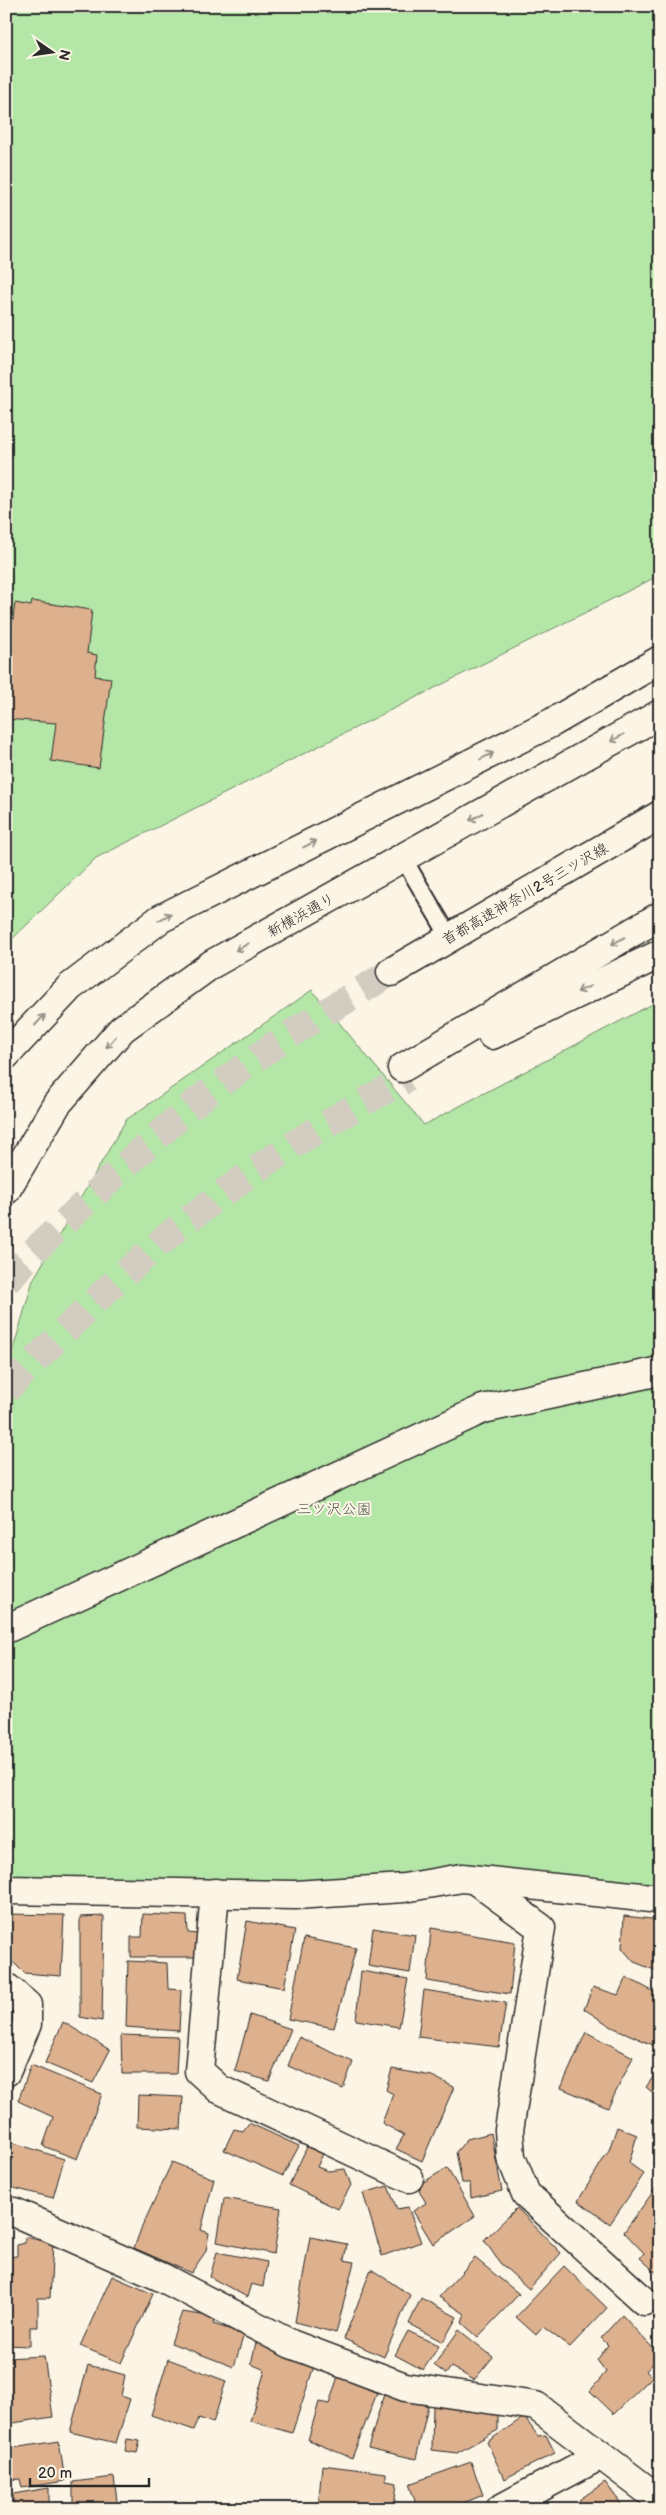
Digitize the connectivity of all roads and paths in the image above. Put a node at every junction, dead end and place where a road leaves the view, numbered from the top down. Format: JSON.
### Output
{"nodes":[{"id":1,"x":660,"y":660,"type":"edge"},
{"id":2,"x":660,"y":714,"type":"edge"},
{"id":3,"x":660,"y":815,"type":"edge"},
{"id":4,"x":403,"y":858,"type":"junction"},
{"id":5,"x":660,"y":916,"type":"edge"},
{"id":6,"x":450,"y":938,"type":"junction"},
{"id":7,"x":660,"y":954,"type":"edge"},
{"id":8,"x":391,"y":972,"type":"tunnel mouth"},
{"id":9,"x":6,"y":1055,"type":"edge"},
{"id":10,"x":6,"y":1190,"type":"edge"},
{"id":11,"x":660,"y":1371,"type":"edge"},
{"id":12,"x":6,"y":1629,"type":"edge"},
{"id":13,"x":474,"y":1880,"type":"junction"},
{"id":14,"x":6,"y":1890,"type":"edge"},
{"id":15,"x":215,"y":1893,"type":"junction"},
{"id":16,"x":660,"y":1899,"type":"edge"},
{"id":17,"x":6,"y":1987,"type":"edge"},
{"id":18,"x":6,"y":2072,"type":"edge"},
{"id":19,"x":409,"y":2178,"type":"dead end"},
{"id":20,"x":6,"y":2213,"type":"edge"},
{"id":21,"x":644,"y":2301,"type":"dead end"},
{"id":22,"x":599,"y":2456,"type":"junction"},
{"id":23,"x":660,"y":2500,"type":"edge"},
{"id":24,"x":500,"y":2509,"type":"edge"}],
"edges":[{"from":9,"to":1,"type":"main road","one_way":true},
{"from":2,"to":4,"type":"main road","name":"新横浜通り","one_way":true},
{"from":3,"to":6,"type":"main road","name":"首都高速神奈川2号三ツ沢線"},
{"from":4,"to":6,"type":"lane"},
{"from":4,"to":10,"type":"main road","name":"新横浜通り","one_way":true},
{"from":5,"to":7,"type":"main road"},
{"from":6,"to":8,"type":"main road","name":"首都高速神奈川2号三ツ沢線"},
{"from":11,"to":12,"type":"main road"},
{"from":13,"to":15,"type":"main road"},
{"from":13,"to":16,"type":"main road"},
{"from":13,"to":21,"type":"main road"},
{"from":14,"to":15,"type":"main road"},
{"from":15,"to":19,"type":"main road"},
{"from":17,"to":18,"type":"main road"},
{"from":20,"to":22,"type":"main road"},
{"from":22,"to":23,"type":"main road"},
{"from":22,"to":24,"type":"main road"}]}
